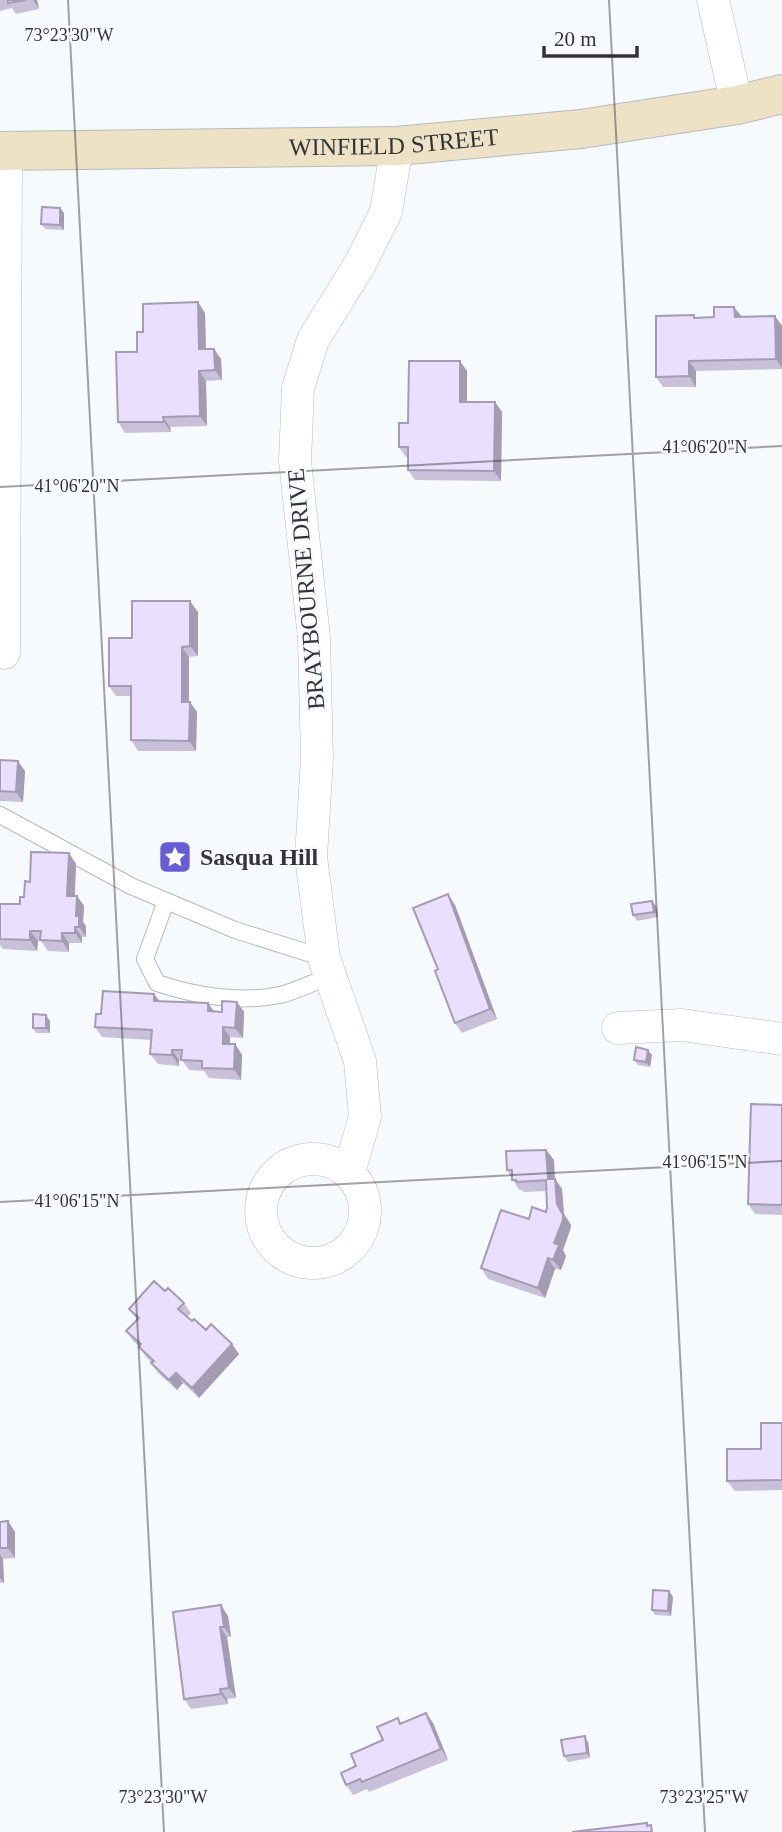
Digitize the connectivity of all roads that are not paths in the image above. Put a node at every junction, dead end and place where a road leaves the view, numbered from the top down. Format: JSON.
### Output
{"nodes":[{"id":1,"x":713,"y":0,"type":"edge"},
{"id":2,"x":782,"y":94,"type":"edge"},
{"id":3,"x":737,"y":105,"type":"junction"},
{"id":4,"x":397,"y":146,"type":"junction"},
{"id":5,"x":3,"y":151,"type":"edge"},
{"id":6,"x":4,"y":653,"type":"dead end"},
{"id":7,"x":0,"y":815,"type":"edge"},
{"id":8,"x":166,"y":901,"type":"junction"},
{"id":9,"x":327,"y":967,"type":"junction"},
{"id":10,"x":618,"y":1028,"type":"dead end"},
{"id":11,"x":782,"y":1039,"type":"edge"},
{"id":12,"x":349,"y":1172,"type":"dead end"}],
"edges":[{"from":1,"to":3,"type":"street"},
{"from":2,"to":3,"type":"main road","name":"WINFIELD STREET"},
{"from":3,"to":4,"type":"main road","name":"WINFIELD STREET"},
{"from":4,"to":5,"type":"main road","name":"WINFIELD STREET"},
{"from":4,"to":9,"type":"street","name":"BRAYBOURNE DRIVE"},
{"from":5,"to":6,"type":"street"},
{"from":7,"to":8,"type":"lane"},
{"from":8,"to":9,"type":"lane"},
{"from":8,"to":9,"type":"lane"},
{"from":9,"to":12,"type":"street","name":"BRAYBOURNE DRIVE"},
{"from":10,"to":11,"type":"street"}]}
